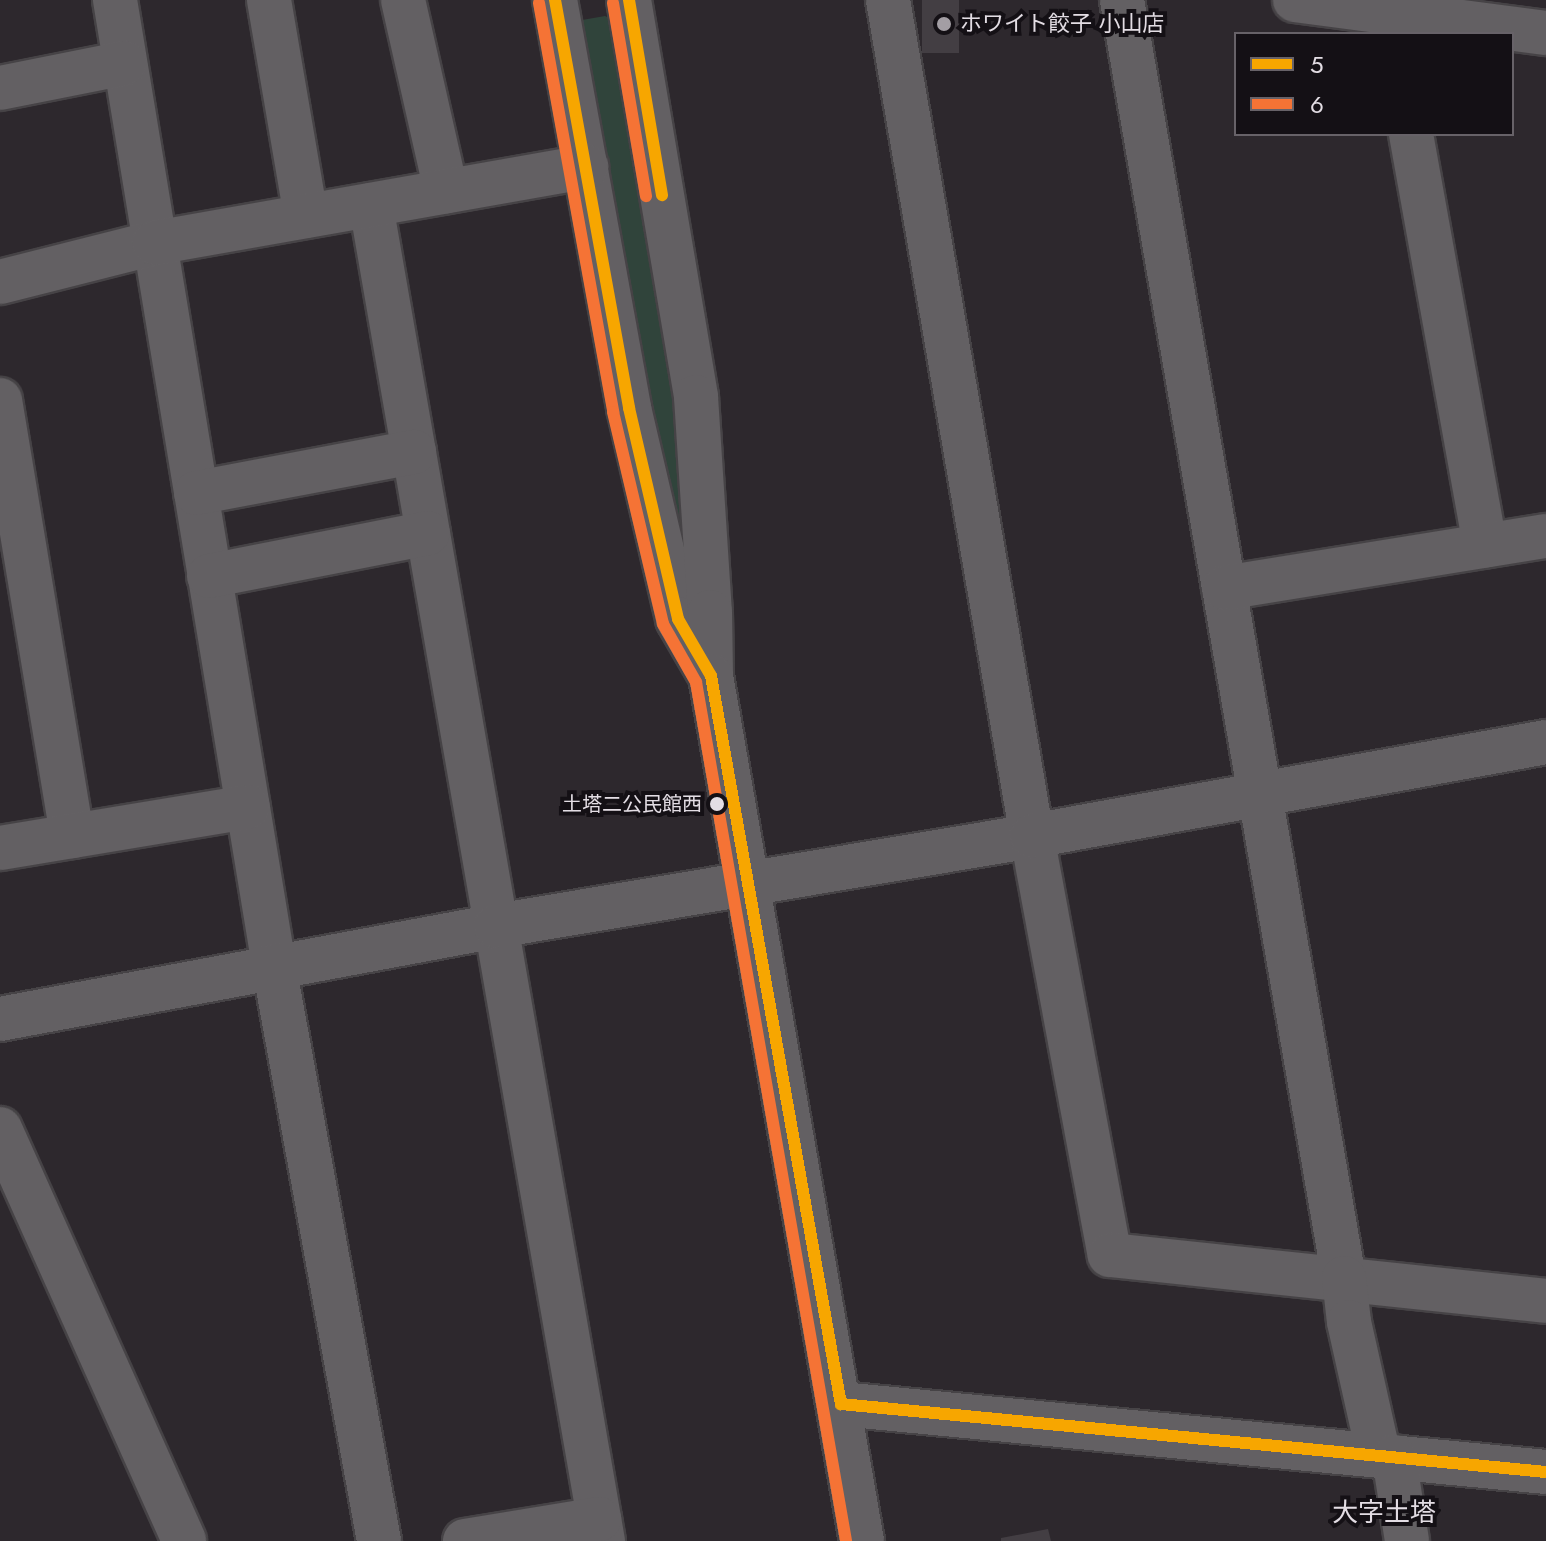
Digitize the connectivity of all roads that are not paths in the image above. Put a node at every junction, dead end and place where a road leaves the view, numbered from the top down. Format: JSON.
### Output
{"nodes":[{"id":1,"x":115,"y":0,"type":"edge"},
{"id":2,"x":269,"y":0,"type":"edge"},
{"id":3,"x":403,"y":0,"type":"edge"},
{"id":4,"x":555,"y":0,"type":"edge"},
{"id":5,"x":629,"y":0,"type":"edge"},
{"id":6,"x":888,"y":0,"type":"edge"},
{"id":7,"x":1122,"y":0,"type":"edge"},
{"id":8,"x":1295,"y":0,"type":"edge"},
{"id":9,"x":1391,"y":23,"type":"edge"},
{"id":10,"x":1546,"y":33,"type":"edge"},
{"id":11,"x":125,"y":63,"type":"junction"},
{"id":12,"x":0,"y":88,"type":"edge"},
{"id":13,"x":1411,"y":136,"type":"edge"},
{"id":14,"x":586,"y":167,"type":"junction"},
{"id":15,"x":446,"y":191,"type":"junction"},
{"id":16,"x":371,"y":205,"type":"junction"},
{"id":17,"x":306,"y":216,"type":"junction"},
{"id":18,"x":154,"y":243,"type":"junction"},
{"id":19,"x":0,"y":282,"type":"edge"},
{"id":20,"x":0,"y":400,"type":"edge"},
{"id":21,"x":414,"y":452,"type":"junction"},
{"id":22,"x":196,"y":493,"type":"junction"},
{"id":23,"x":428,"y":533,"type":"junction"},
{"id":24,"x":1546,"y":536,"type":"edge"},
{"id":25,"x":1485,"y":545,"type":"junction"},
{"id":26,"x":209,"y":576,"type":"junction"},
{"id":27,"x":1224,"y":588,"type":"junction"},
{"id":28,"x":711,"y":676,"type":"junction"},
{"id":29,"x":1546,"y":742,"type":"edge"},
{"id":30,"x":1258,"y":793,"type":"junction"},
{"id":31,"x":248,"y":807,"type":"junction"},
{"id":32,"x":72,"y":836,"type":"junction"},
{"id":33,"x":1032,"y":836,"type":"junction"},
{"id":34,"x":0,"y":848,"type":"edge"},
{"id":35,"x":748,"y":884,"type":"junction"},
{"id":36,"x":496,"y":926,"type":"junction"},
{"id":37,"x":274,"y":966,"type":"junction"},
{"id":38,"x":0,"y":1019,"type":"edge"},
{"id":39,"x":0,"y":1129,"type":"edge"},
{"id":40,"x":1344,"y":1278,"type":"junction"},
{"id":41,"x":1546,"y":1301,"type":"edge"},
{"id":42,"x":841,"y":1404,"type":"junction"},
{"id":43,"x":1386,"y":1456,"type":"junction"},
{"id":44,"x":1546,"y":1472,"type":"edge"},
{"id":45,"x":601,"y":1530,"type":"edge"},
{"id":46,"x":184,"y":1541,"type":"edge"},
{"id":47,"x":379,"y":1541,"type":"edge"},
{"id":48,"x":465,"y":1541,"type":"edge"},
{"id":49,"x":862,"y":1541,"type":"edge"},
{"id":50,"x":1407,"y":1541,"type":"edge"}],
"edges":[{"from":1,"to":11,"type":"street"},
{"from":2,"to":17,"type":"street"},
{"from":3,"to":15,"type":"street"},
{"from":4,"to":14,"type":"street"},
{"from":5,"to":28,"type":"street"},
{"from":6,"to":33,"type":"street"},
{"from":7,"to":27,"type":"street"},
{"from":8,"to":9,"type":"street"},
{"from":9,"to":10,"type":"street"},
{"from":11,"to":12,"type":"street"},
{"from":11,"to":18,"type":"street"},
{"from":13,"to":25,"type":"street"},
{"from":14,"to":15,"type":"street"},
{"from":14,"to":28,"type":"street"},
{"from":15,"to":16,"type":"street"},
{"from":16,"to":17,"type":"street"},
{"from":16,"to":21,"type":"street"},
{"from":17,"to":18,"type":"street"},
{"from":18,"to":19,"type":"street"},
{"from":18,"to":22,"type":"street"},
{"from":20,"to":32,"type":"street"},
{"from":21,"to":22,"type":"street"},
{"from":21,"to":23,"type":"street"},
{"from":22,"to":26,"type":"street"},
{"from":23,"to":26,"type":"street"},
{"from":23,"to":36,"type":"street"},
{"from":24,"to":25,"type":"street"},
{"from":25,"to":27,"type":"street"},
{"from":26,"to":31,"type":"street"},
{"from":27,"to":30,"type":"street"},
{"from":28,"to":35,"type":"street"},
{"from":29,"to":30,"type":"street"},
{"from":30,"to":33,"type":"street"},
{"from":30,"to":40,"type":"street"},
{"from":31,"to":32,"type":"street"},
{"from":31,"to":37,"type":"street"},
{"from":32,"to":34,"type":"street"},
{"from":33,"to":35,"type":"street"},
{"from":33,"to":40,"type":"street"},
{"from":35,"to":36,"type":"street"},
{"from":35,"to":42,"type":"street"},
{"from":36,"to":37,"type":"street"},
{"from":36,"to":45,"type":"street"},
{"from":37,"to":38,"type":"street"},
{"from":37,"to":47,"type":"street"},
{"from":39,"to":46,"type":"street"},
{"from":40,"to":41,"type":"street"},
{"from":40,"to":43,"type":"street"},
{"from":42,"to":43,"type":"street"},
{"from":42,"to":49,"type":"street"},
{"from":43,"to":44,"type":"street"},
{"from":43,"to":50,"type":"street"},
{"from":45,"to":48,"type":"street"}]}
